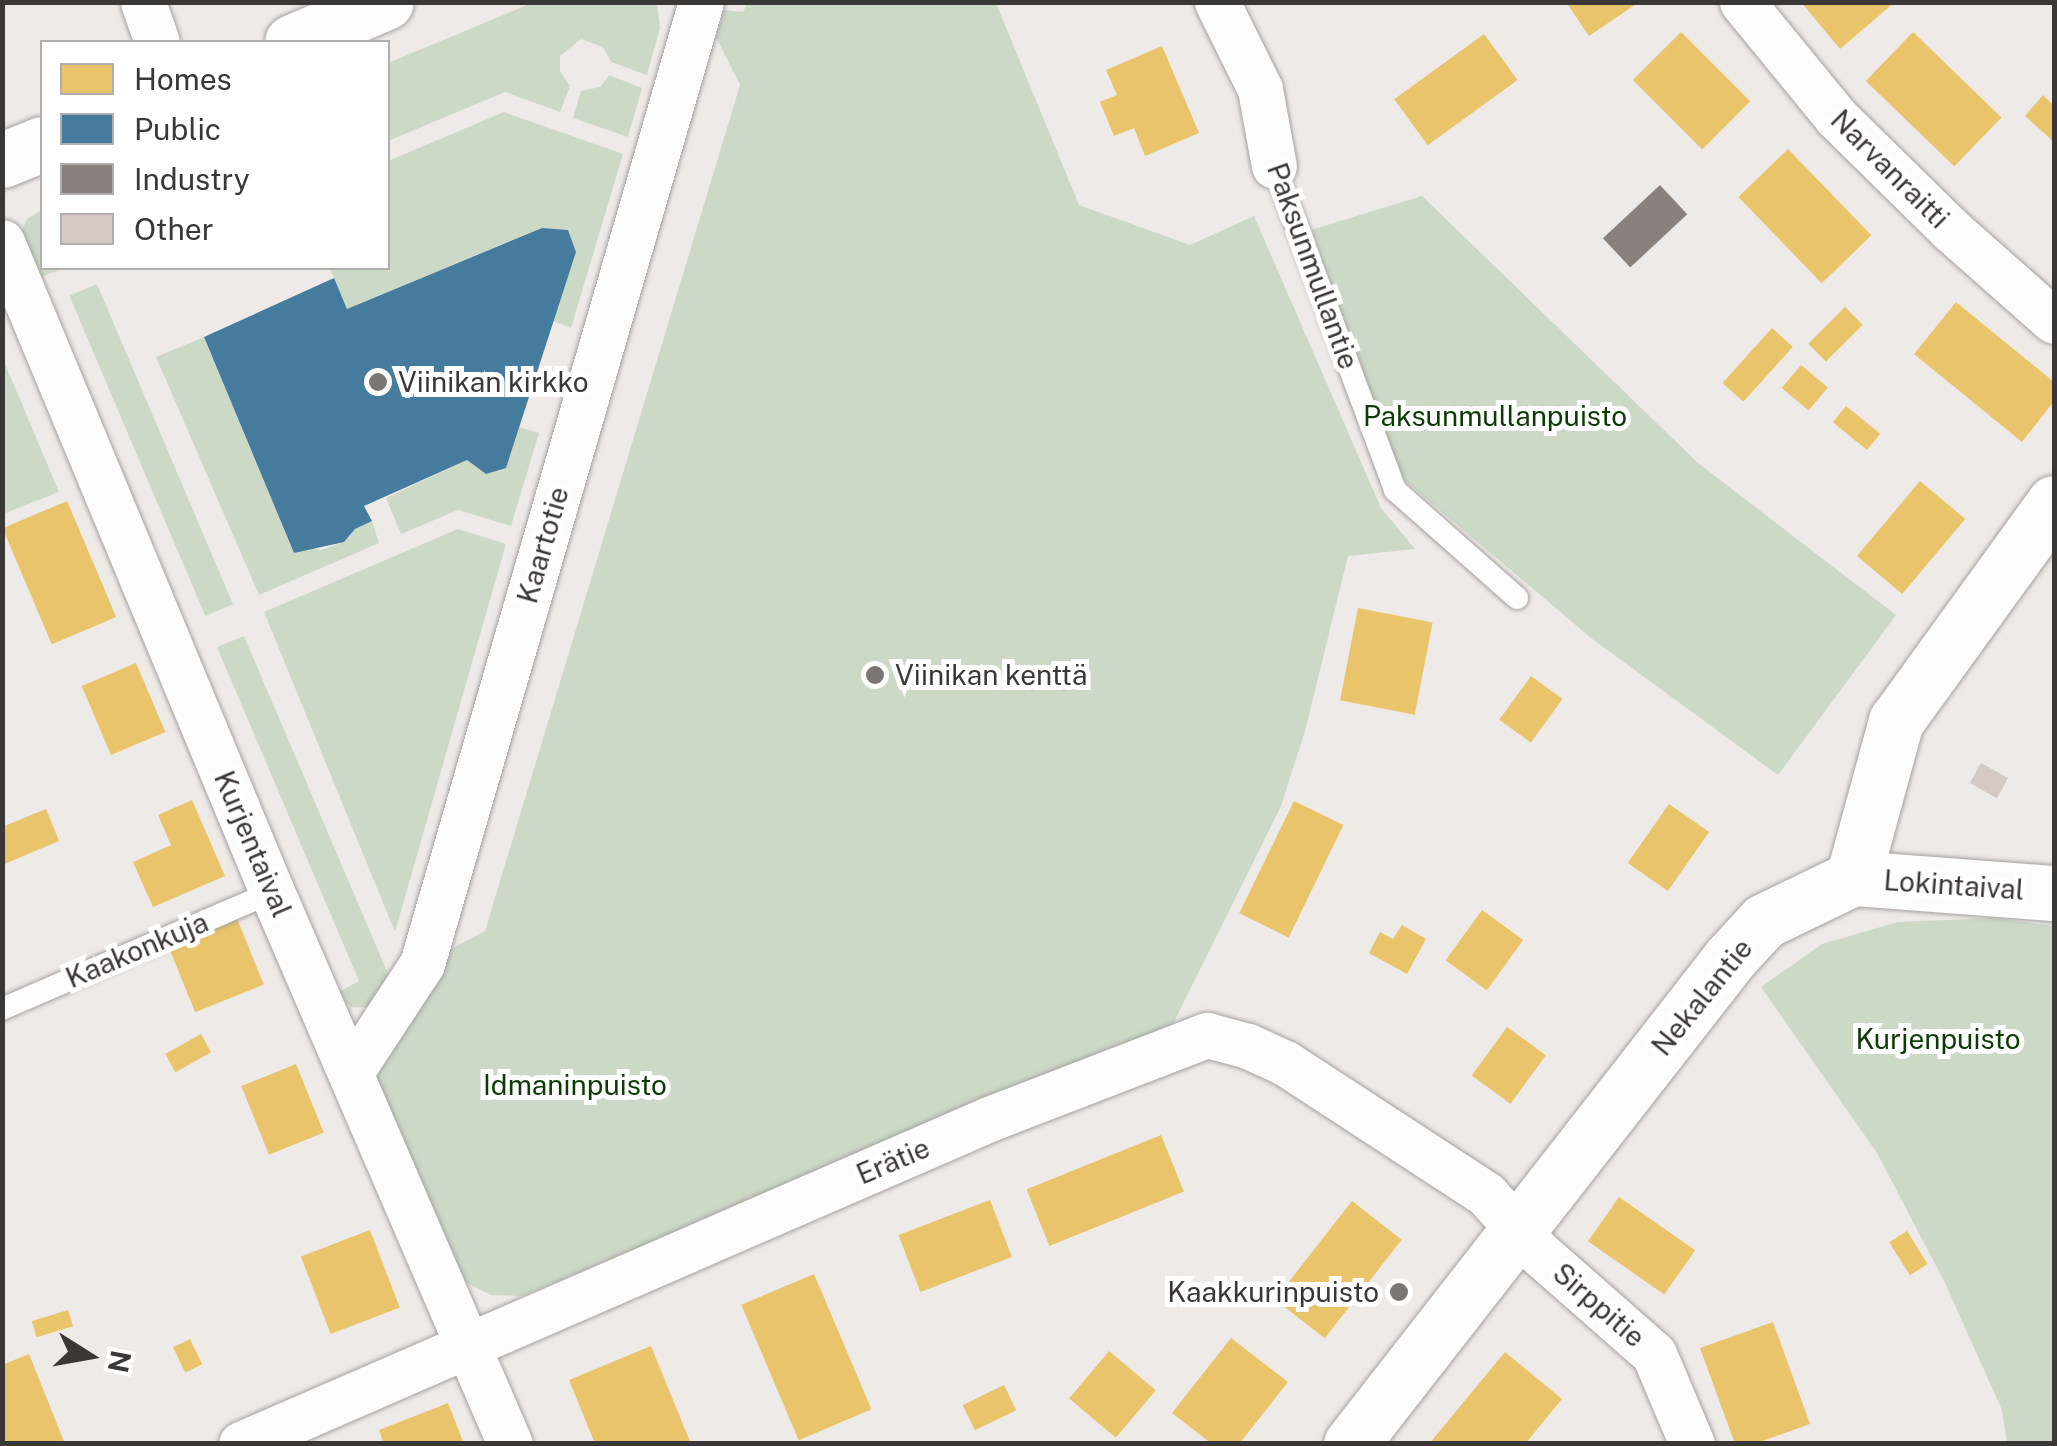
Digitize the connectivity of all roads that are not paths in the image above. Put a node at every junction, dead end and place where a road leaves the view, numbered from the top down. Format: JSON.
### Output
{"nodes":[{"id":1,"x":143,"y":2,"type":"edge"},
{"id":2,"x":386,"y":2,"type":"edge"},
{"id":3,"x":700,"y":2,"type":"edge"},
{"id":4,"x":1217,"y":2,"type":"edge"},
{"id":5,"x":1742,"y":2,"type":"edge"},
{"id":6,"x":156,"y":40,"type":"edge"},
{"id":7,"x":297,"y":40,"type":"edge"},
{"id":8,"x":40,"y":145,"type":"edge"},
{"id":9,"x":2,"y":160,"type":"edge"},
{"id":10,"x":1274,"y":166,"type":"joint"},
{"id":11,"x":2,"y":242,"type":"edge"},
{"id":12,"x":2054,"y":321,"type":"edge"},
{"id":13,"x":2054,"y":503,"type":"edge"},
{"id":14,"x":1518,"y":598,"type":"dead end"},
{"id":15,"x":1853,"y":878,"type":"junction"},
{"id":16,"x":272,"y":892,"type":"junction"},
{"id":17,"x":2054,"y":893,"type":"edge"},
{"id":18,"x":2,"y":1009,"type":"edge"},
{"id":19,"x":351,"y":1072,"type":"junction"},
{"id":20,"x":1519,"y":1229,"type":"junction"},
{"id":21,"x":468,"y":1347,"type":"junction"},
{"id":22,"x":241,"y":1444,"type":"edge"},
{"id":23,"x":510,"y":1444,"type":"edge"},
{"id":24,"x":1351,"y":1444,"type":"edge"},
{"id":25,"x":1692,"y":1444,"type":"edge"}],
"edges":[{"from":1,"to":6,"type":"street"},
{"from":2,"to":7,"type":"main road"},
{"from":3,"to":19,"type":"street","name":"Kaartotie"},
{"from":4,"to":10,"type":"street","name":"Paksunmullantie"},
{"from":5,"to":12,"type":"street","name":"Narvanraitti"},
{"from":8,"to":9,"type":"main road"},
{"from":10,"to":14,"type":"lane","name":"Paksunmullantie"},
{"from":11,"to":16,"type":"street","name":"Kurjentaival"},
{"from":13,"to":15,"type":"main road"},
{"from":15,"to":17,"type":"main road","name":"Lokintaival"},
{"from":15,"to":20,"type":"main road","name":"Nekalantie"},
{"from":16,"to":18,"type":"lane","name":"Kaakonkuja"},
{"from":16,"to":19,"type":"street","name":"Kurjentaival"},
{"from":19,"to":21,"type":"street","name":"Kurjentaival"},
{"from":20,"to":21,"type":"street","name":"Erätie"},
{"from":20,"to":24,"type":"main road","name":"Nekalantie"},
{"from":20,"to":25,"type":"street","name":"Sirppitie"},
{"from":21,"to":22,"type":"street","name":"Erätie"},
{"from":21,"to":23,"type":"street","name":"Kurjentaival"}]}
